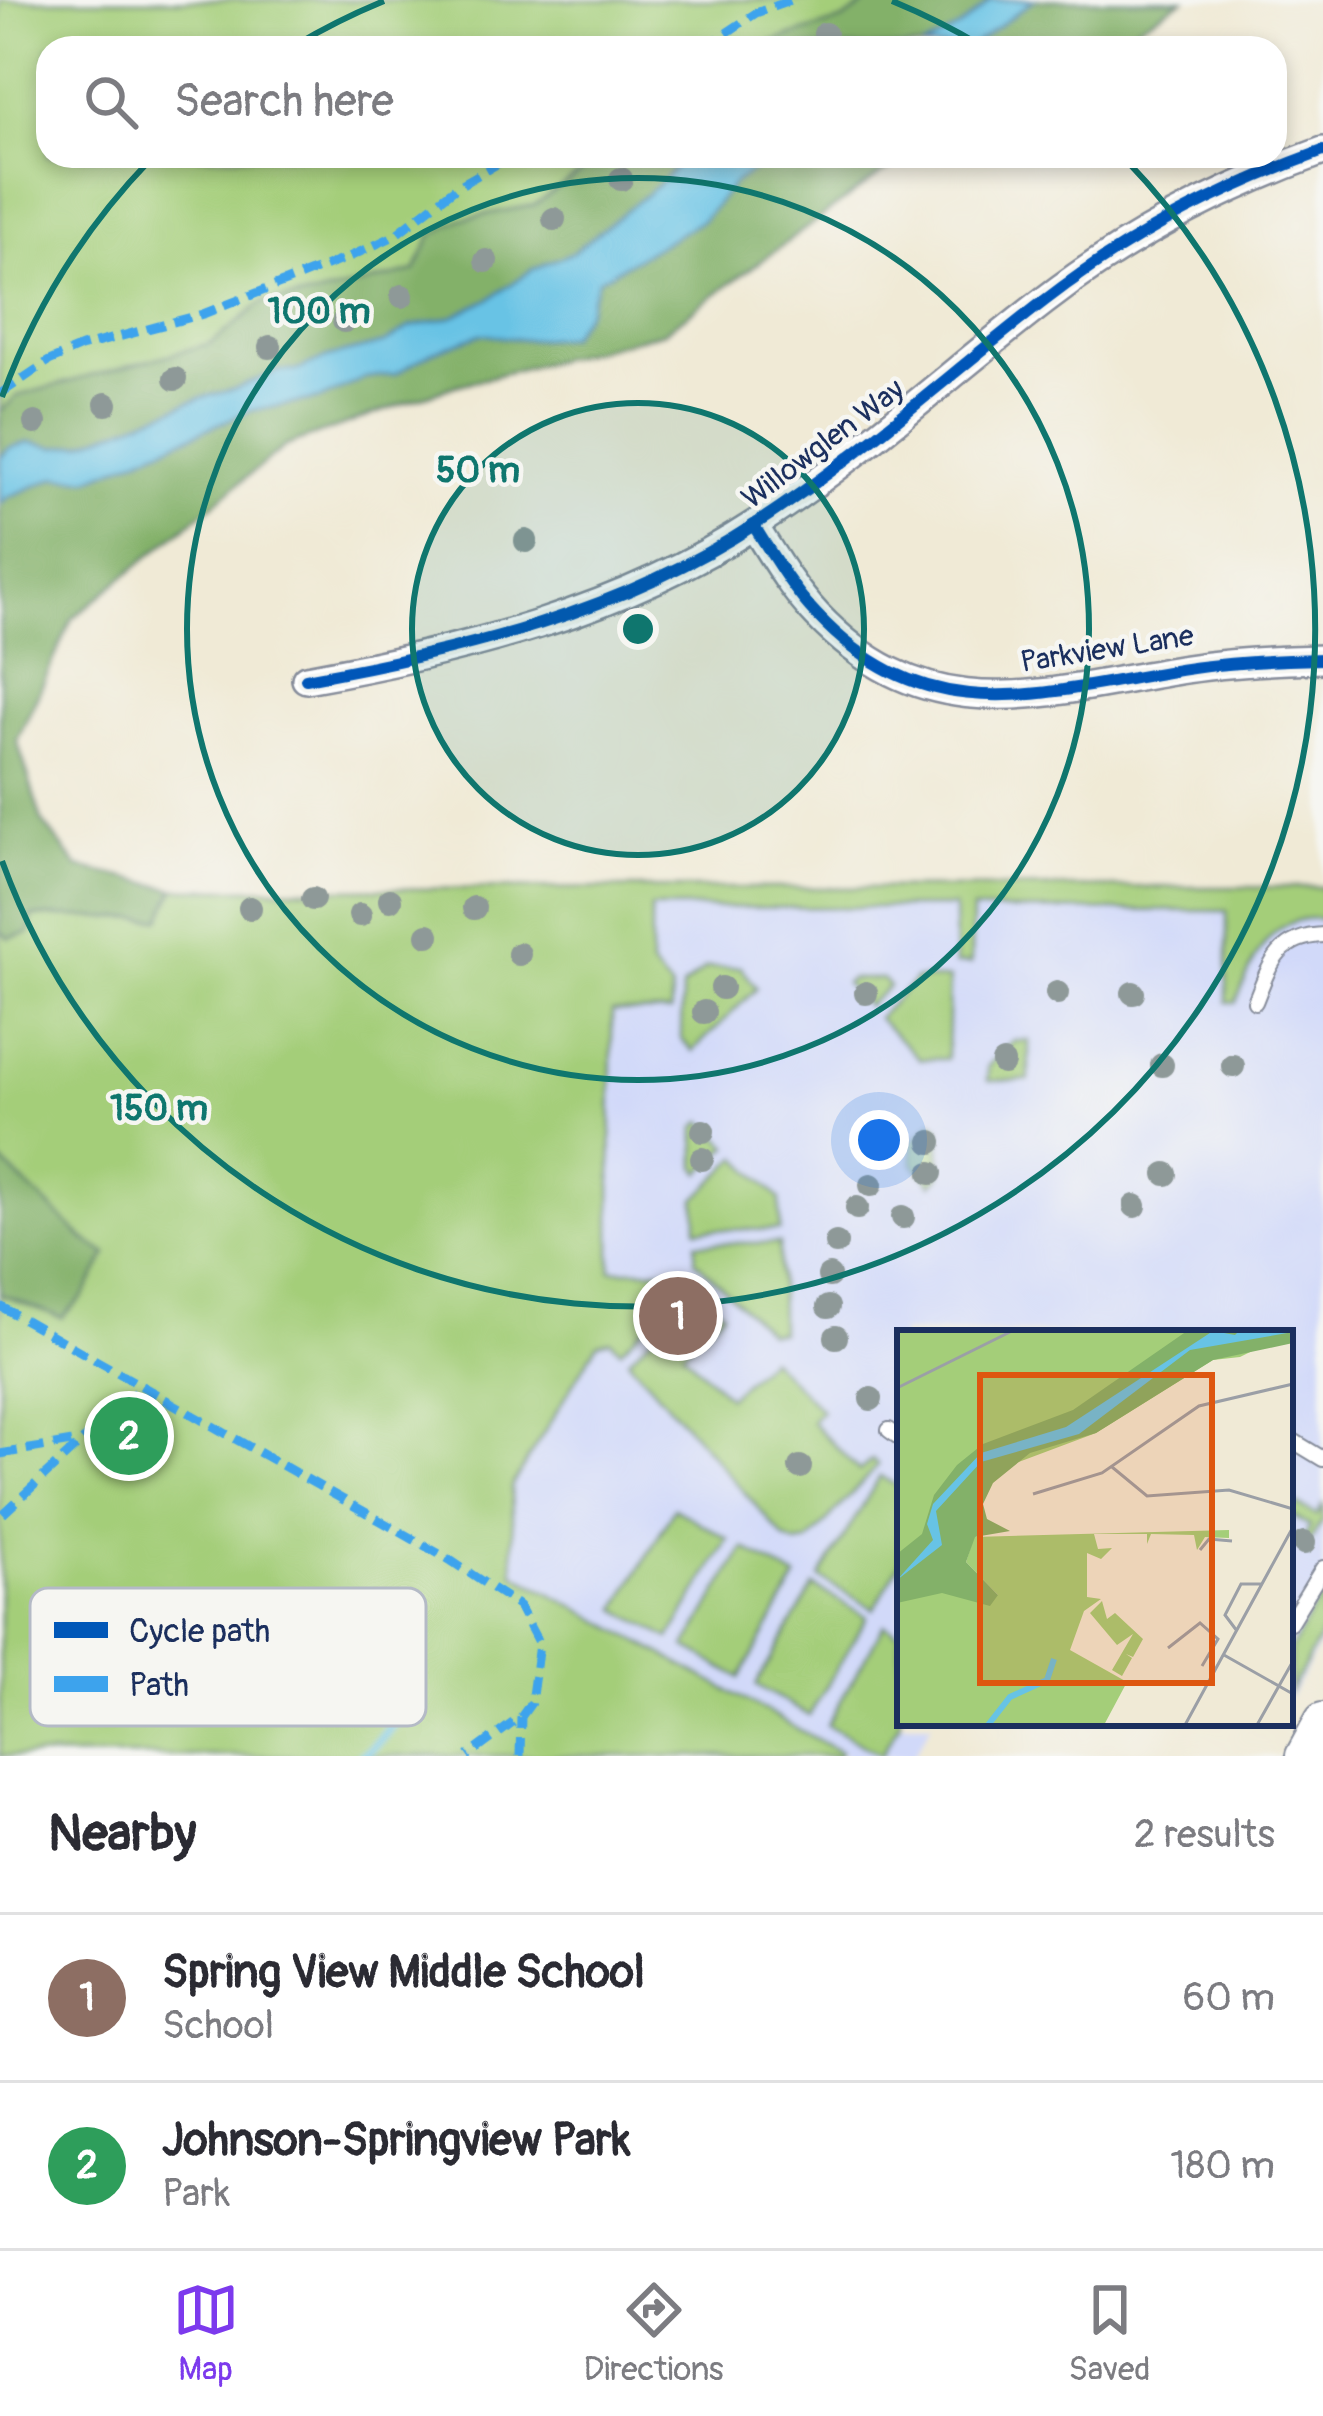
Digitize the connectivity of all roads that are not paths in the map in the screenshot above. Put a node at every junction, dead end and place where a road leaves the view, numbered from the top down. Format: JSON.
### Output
{"nodes":[{"id":1,"x":1323,"y":151,"type":"edge"},
{"id":2,"x":1287,"y":165,"type":"edge"},
{"id":3,"x":1279,"y":168,"type":"edge"},
{"id":4,"x":754,"y":526,"type":"junction"},
{"id":5,"x":1323,"y":659,"type":"edge"},
{"id":6,"x":306,"y":679,"type":"dead end"},
{"id":7,"x":1323,"y":935,"type":"edge"},
{"id":8,"x":1256,"y":1002,"type":"dead end"},
{"id":9,"x":1293,"y":1441,"type":"edge"},
{"id":10,"x":1323,"y":1459,"type":"edge"},
{"id":11,"x":1323,"y":1568,"type":"edge"},
{"id":12,"x":1293,"y":1617,"type":"edge"},
{"id":13,"x":1323,"y":1721,"type":"edge"},
{"id":14,"x":1304,"y":1756,"type":"edge"}],
"edges":[{"from":1,"to":2,"type":"street","name":"Willowglen Way"},
{"from":3,"to":4,"type":"street","name":"Willowglen Way"},
{"from":4,"to":5,"type":"street","name":"Parkview Lane"},
{"from":4,"to":6,"type":"street","name":"Willowglen Way"},
{"from":7,"to":8,"type":"lane"},
{"from":9,"to":10,"type":"lane"},
{"from":11,"to":12,"type":"lane"},
{"from":13,"to":14,"type":"street"}]}
